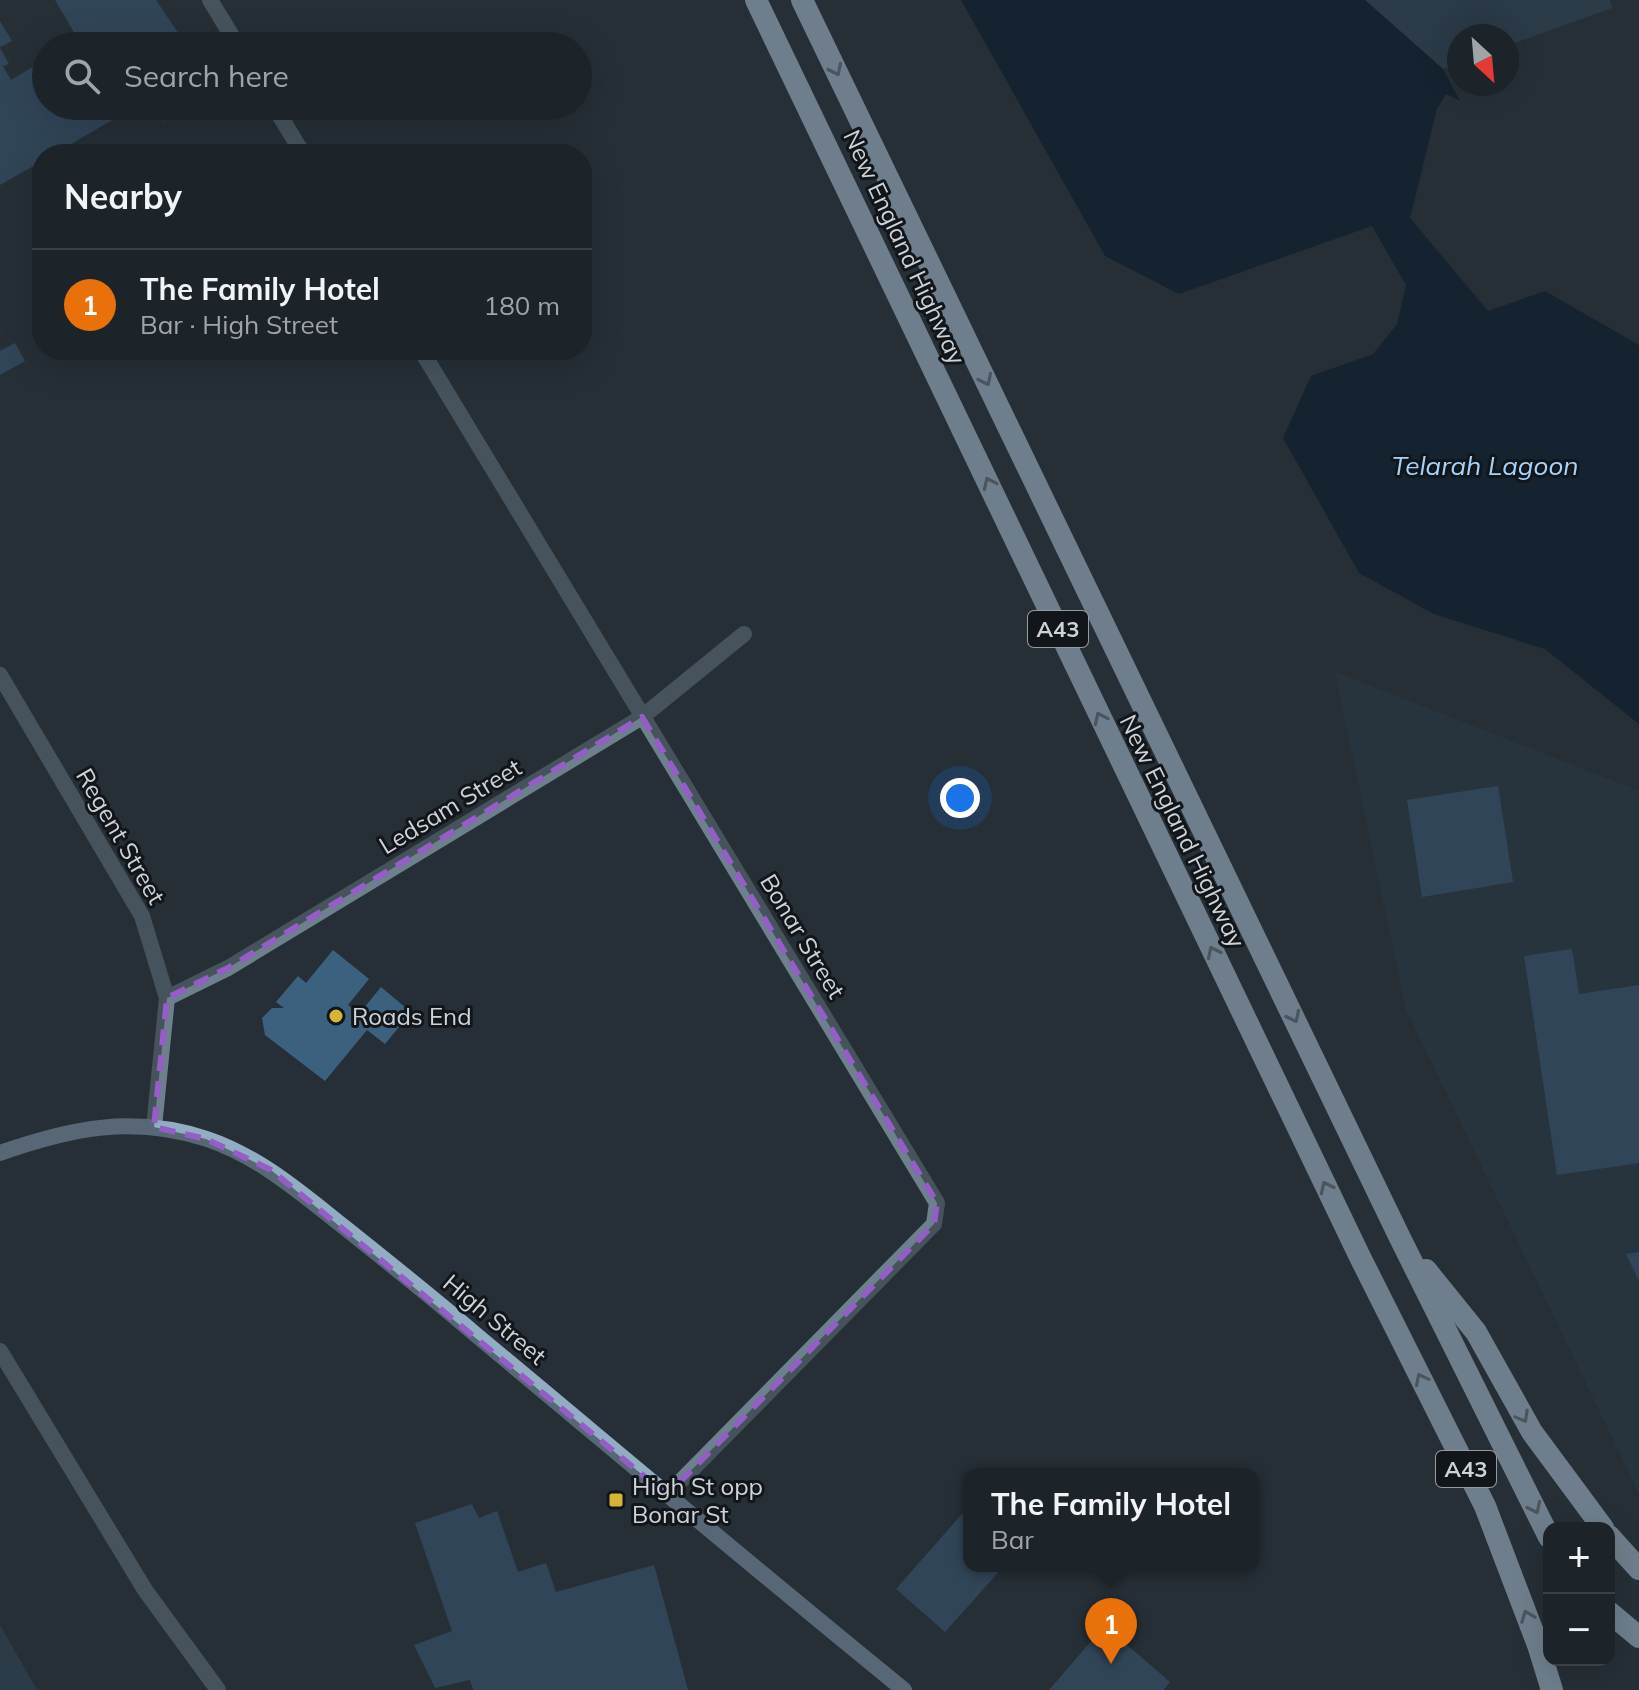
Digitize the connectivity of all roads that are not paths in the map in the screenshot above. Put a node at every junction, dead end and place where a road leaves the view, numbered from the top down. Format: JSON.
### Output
{"nodes":[{"id":1,"x":210,"y":0,"type":"edge"},
{"id":2,"x":756,"y":0,"type":"edge"},
{"id":3,"x":802,"y":0,"type":"edge"},
{"id":4,"x":229,"y":32,"type":"edge"},
{"id":5,"x":282,"y":120,"type":"edge"},
{"id":6,"x":297,"y":144,"type":"edge"},
{"id":7,"x":427,"y":360,"type":"edge"},
{"id":8,"x":744,"y":634,"type":"dead end"},
{"id":9,"x":0,"y":675,"type":"edge"},
{"id":10,"x":642,"y":717,"type":"junction"},
{"id":11,"x":167,"y":998,"type":"junction"},
{"id":12,"x":154,"y":1127,"type":"junction"},
{"id":13,"x":0,"y":1153,"type":"edge"},
{"id":14,"x":1400,"y":1238,"type":"junction"},
{"id":15,"x":0,"y":1351,"type":"edge"},
{"id":16,"x":667,"y":1495,"type":"junction"},
{"id":17,"x":1599,"y":1522,"type":"edge"},
{"id":18,"x":1543,"y":1525,"type":"edge"},
{"id":19,"x":1615,"y":1543,"type":"edge"},
{"id":20,"x":1639,"y":1569,"type":"edge"},
{"id":21,"x":1615,"y":1617,"type":"edge"},
{"id":22,"x":1639,"y":1637,"type":"edge"},
{"id":23,"x":218,"y":1690,"type":"edge"},
{"id":24,"x":904,"y":1690,"type":"edge"},
{"id":25,"x":1552,"y":1690,"type":"edge"}],
"edges":[{"from":1,"to":4,"type":"street"},
{"from":25,"to":2,"type":"highway","name":"New England Highway","number":"A43","one_way":true},
{"from":3,"to":14,"type":"highway","name":"New England Highway","number":"A43","one_way":true},
{"from":5,"to":6,"type":"street"},
{"from":7,"to":10,"type":"street","name":"Bonar Street"},
{"from":8,"to":10,"type":"street","name":"Ledsam Street"},
{"from":9,"to":11,"type":"street","name":"Regent Street"},
{"from":10,"to":11,"type":"street","name":"Ledsam Street"},
{"from":10,"to":16,"type":"street","name":"Bonar Street"},
{"from":11,"to":12,"type":"street","name":"Regent Street"},
{"from":12,"to":13,"type":"main road","name":"High Street"},
{"from":12,"to":16,"type":"main road","name":"High Street"},
{"from":14,"to":17,"type":"highway","one_way":true},
{"from":14,"to":18,"type":"highway","name":"New England Highway","number":"A43","one_way":true},
{"from":15,"to":23,"type":"street"},
{"from":16,"to":24,"type":"main road","name":"High Street"},
{"from":19,"to":20,"type":"highway"},
{"from":21,"to":22,"type":"highway"}]}
